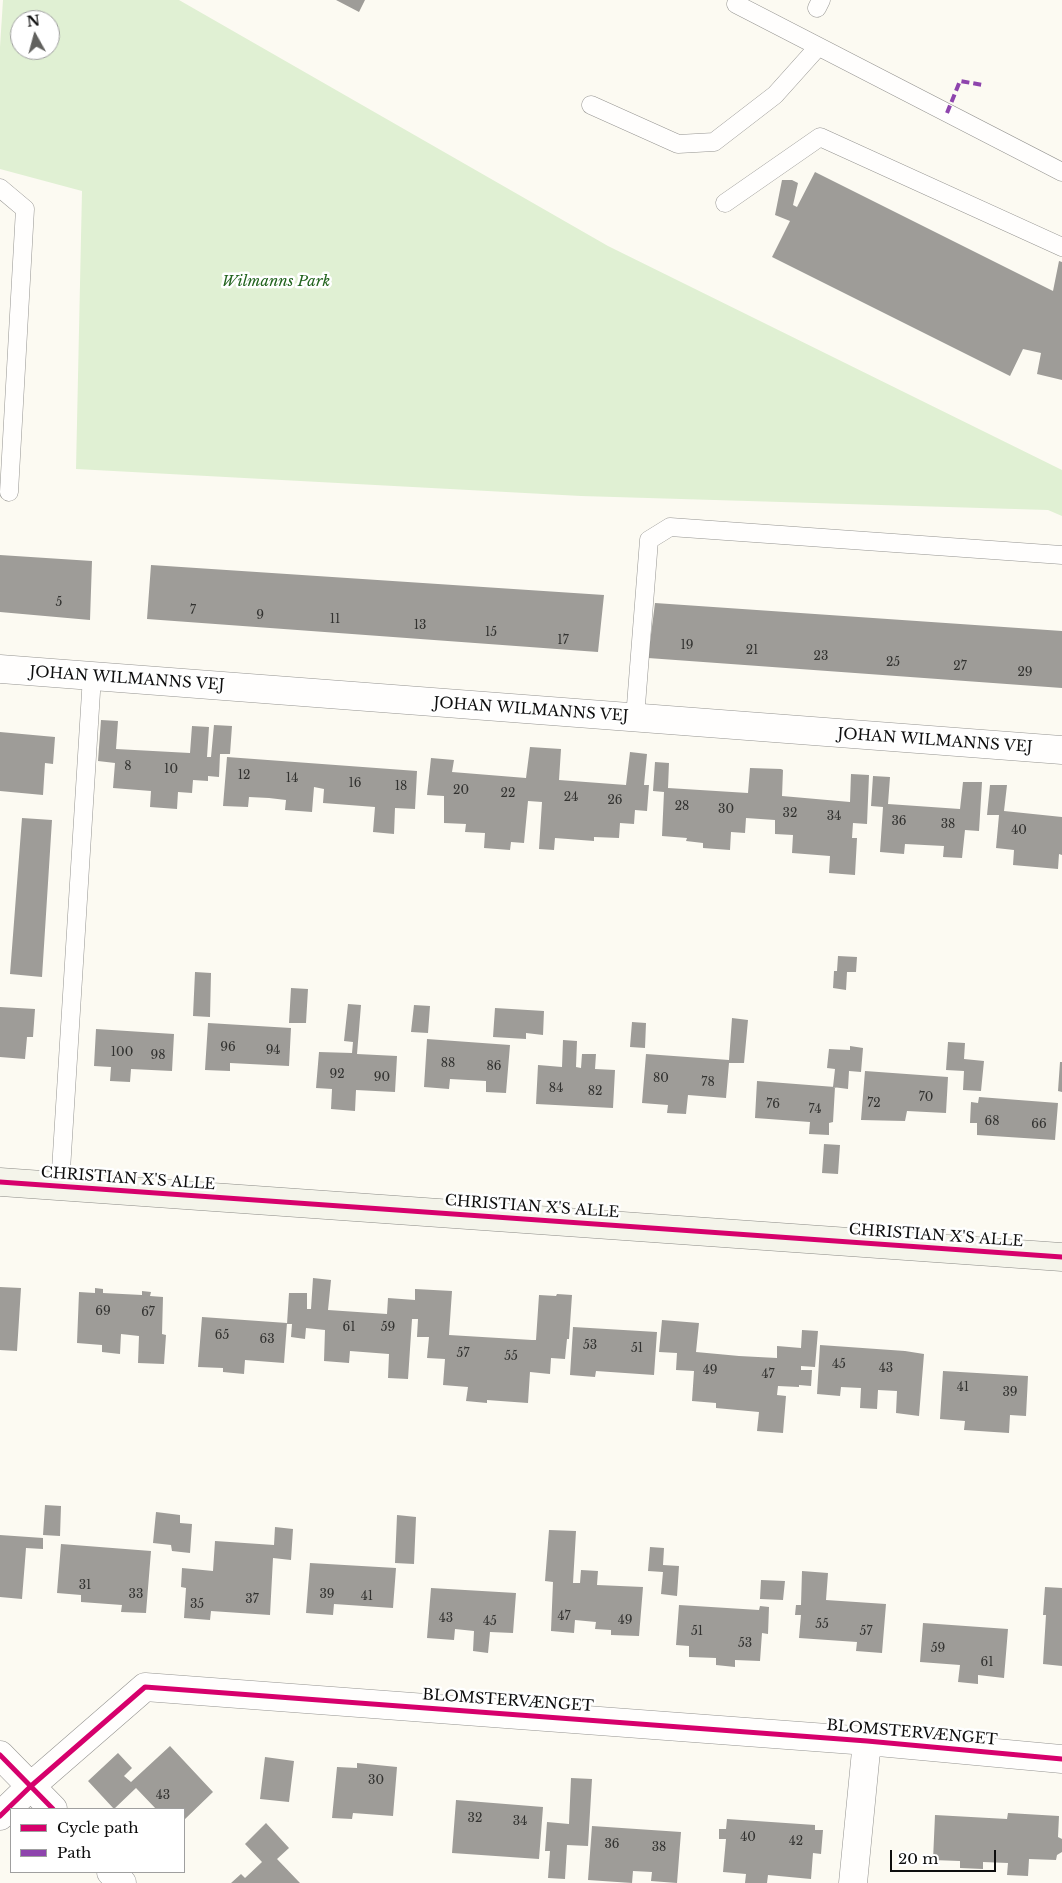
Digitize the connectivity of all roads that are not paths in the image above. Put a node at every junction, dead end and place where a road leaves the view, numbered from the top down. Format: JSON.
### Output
{"nodes":[{"id":1,"x":735,"y":1,"type":"edge"},
{"id":2,"x":818,"y":47,"type":"junction"},
{"id":3,"x":591,"y":105,"type":"dead end"},
{"id":4,"x":1062,"y":172,"type":"edge"},
{"id":5,"x":0,"y":188,"type":"edge"},
{"id":6,"x":726,"y":203,"type":"dead end"},
{"id":7,"x":1062,"y":247,"type":"edge"},
{"id":8,"x":9,"y":492,"type":"dead end"},
{"id":9,"x":1062,"y":555,"type":"edge"},
{"id":10,"x":0,"y":669,"type":"edge"},
{"id":11,"x":92,"y":676,"type":"junction"},
{"id":12,"x":635,"y":718,"type":"junction"},
{"id":13,"x":1062,"y":750,"type":"edge"},
{"id":14,"x":0,"y":1182,"type":"edge"},
{"id":15,"x":60,"y":1186,"type":"junction"},
{"id":16,"x":1062,"y":1257,"type":"edge"},
{"id":17,"x":867,"y":1741,"type":"junction"},
{"id":18,"x":0,"y":1755,"type":"edge"},
{"id":19,"x":1062,"y":1760,"type":"edge"},
{"id":20,"x":31,"y":1786,"type":"junction"},
{"id":21,"x":52,"y":1808,"type":"edge"},
{"id":22,"x":0,"y":1816,"type":"edge"},
{"id":23,"x":112,"y":1873,"type":"edge"},
{"id":24,"x":122,"y":1883,"type":"edge"},
{"id":25,"x":853,"y":1883,"type":"edge"}],
"edges":[{"from":1,"to":2,"type":"lane"},
{"from":2,"to":3,"type":"lane"},
{"from":2,"to":4,"type":"lane"},
{"from":5,"to":8,"type":"lane"},
{"from":6,"to":7,"type":"lane"},
{"from":9,"to":12,"type":"lane"},
{"from":10,"to":11,"type":"street","name":"JOHAN WILMANNS VEJ"},
{"from":11,"to":12,"type":"street","name":"JOHAN WILMANNS VEJ"},
{"from":11,"to":15,"type":"lane"},
{"from":12,"to":13,"type":"street","name":"JOHAN WILMANNS VEJ"},
{"from":14,"to":15,"type":"street","name":"CHRISTIAN X'S ALLE"},
{"from":15,"to":16,"type":"street","name":"CHRISTIAN X'S ALLE"},
{"from":17,"to":19,"type":"street","name":"BLOMSTERVÆNGET"},
{"from":17,"to":20,"type":"street","name":"BLOMSTERVÆNGET"},
{"from":17,"to":25,"type":"street"},
{"from":18,"to":20,"type":"street"},
{"from":20,"to":21,"type":"street"},
{"from":20,"to":22,"type":"street","name":"BLOMSTERVÆNGET"},
{"from":23,"to":24,"type":"street"}]}
